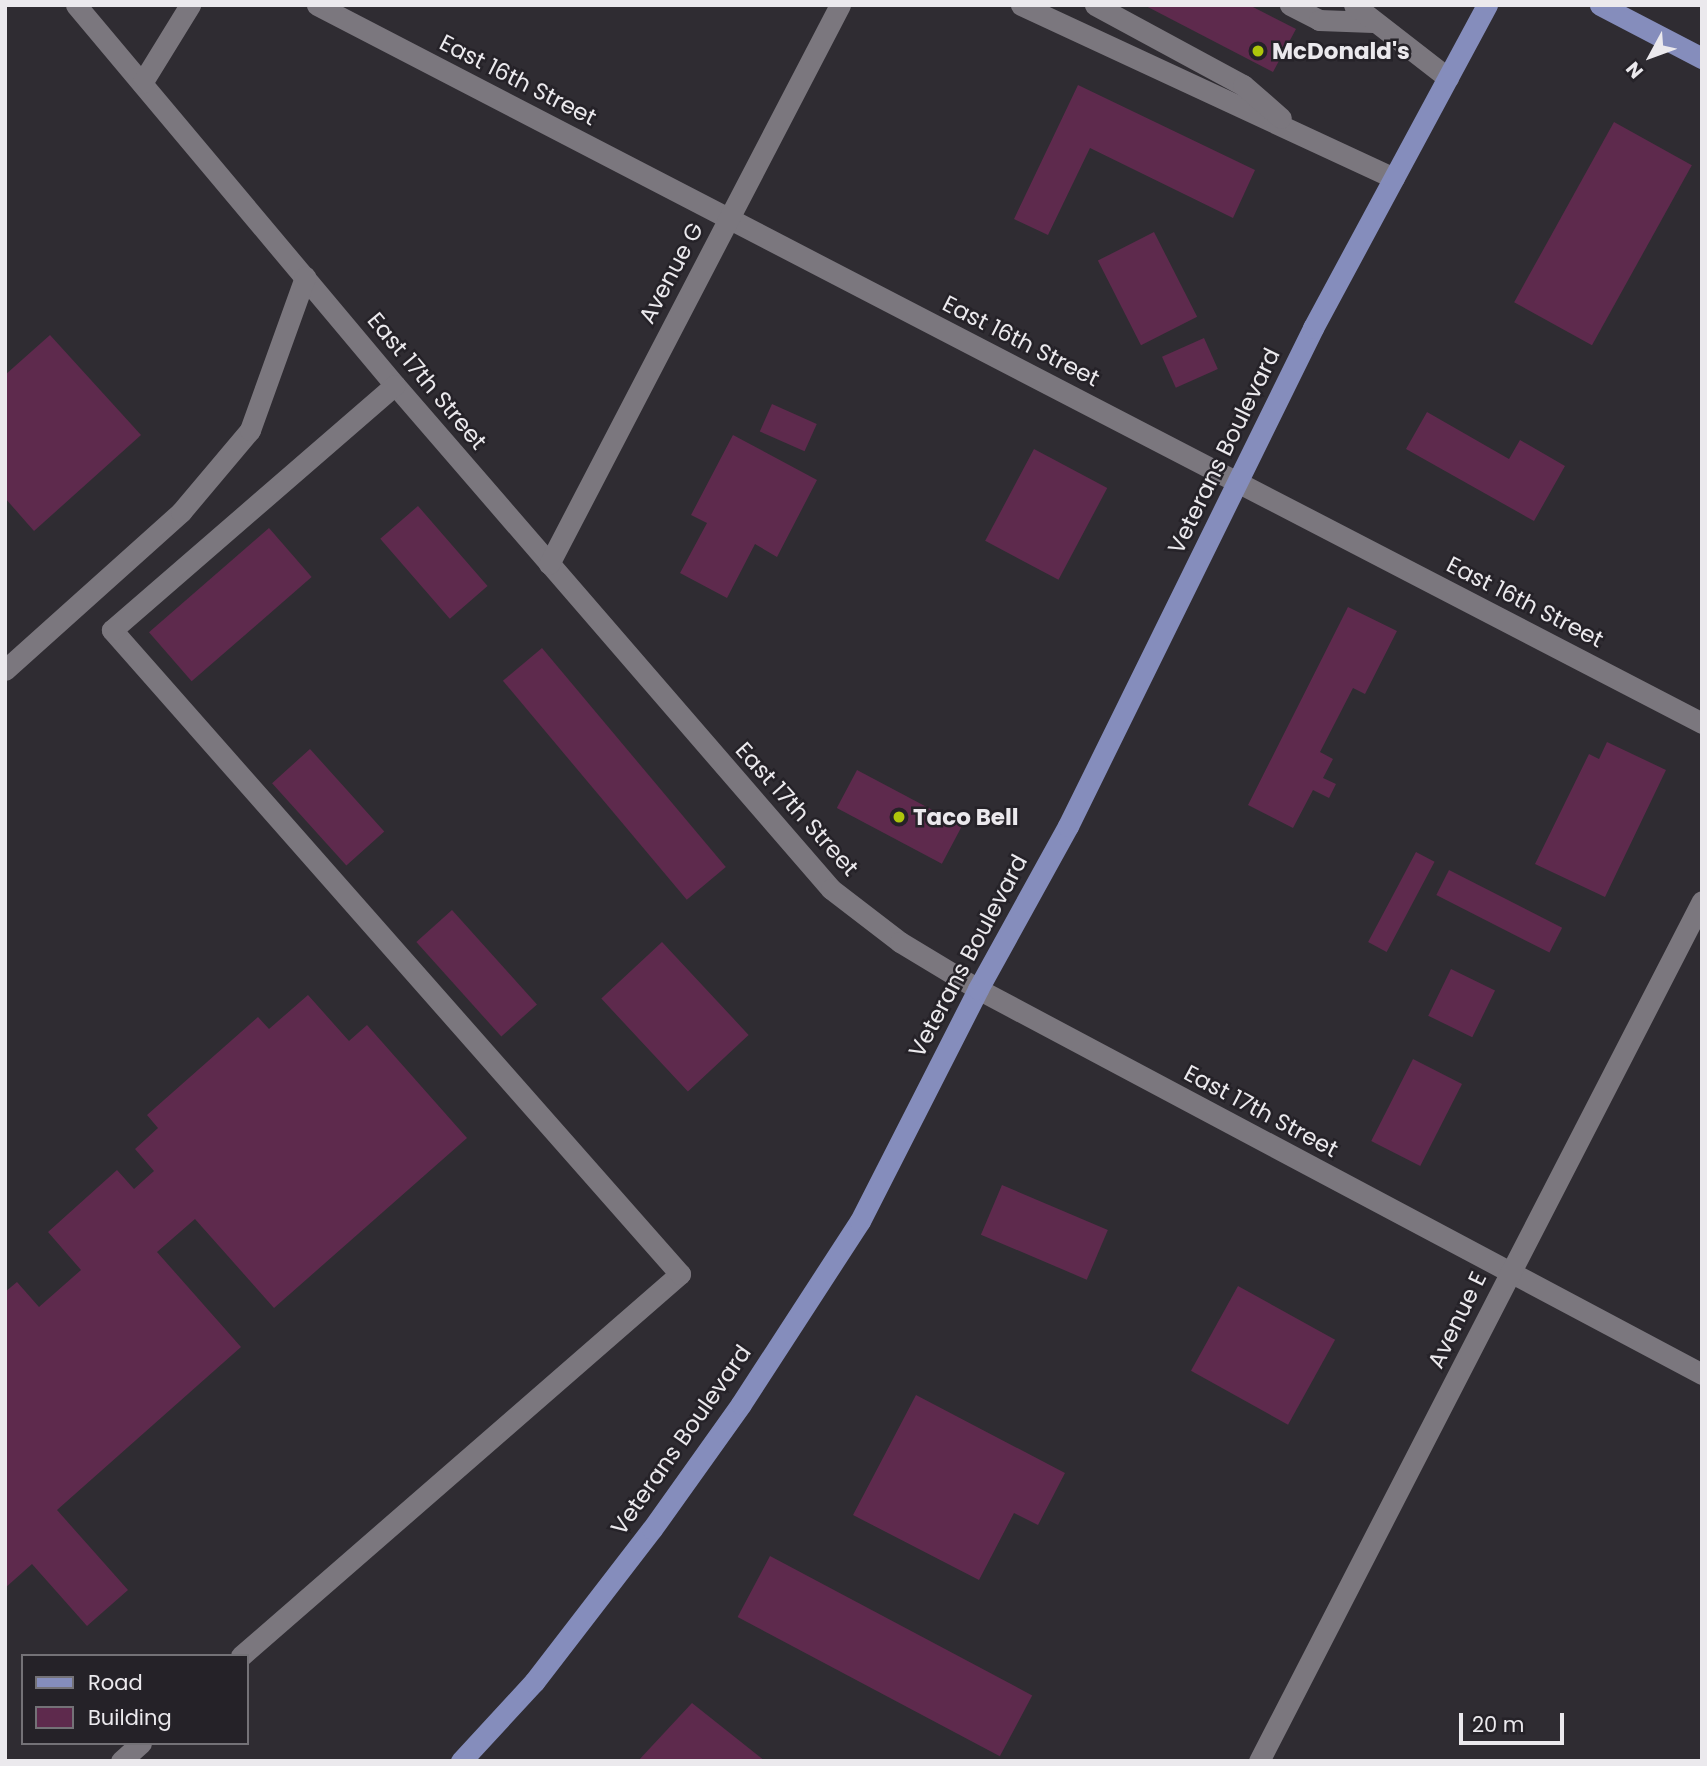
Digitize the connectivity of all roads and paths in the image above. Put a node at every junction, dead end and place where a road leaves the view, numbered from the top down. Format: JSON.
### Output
{"nodes":[{"id":1,"x":76,"y":5,"type":"edge"},
{"id":2,"x":190,"y":5,"type":"edge"},
{"id":3,"x":317,"y":5,"type":"edge"},
{"id":4,"x":840,"y":5,"type":"edge"},
{"id":5,"x":1021,"y":5,"type":"edge"},
{"id":6,"x":1095,"y":5,"type":"edge"},
{"id":7,"x":1290,"y":5,"type":"edge"},
{"id":8,"x":1354,"y":5,"type":"edge"},
{"id":9,"x":1487,"y":5,"type":"edge"},
{"id":10,"x":1601,"y":5,"type":"edge"},
{"id":11,"x":1373,"y":22,"type":"junction"},
{"id":12,"x":1702,"y":58,"type":"edge"},
{"id":13,"x":1448,"y":78,"type":"junction"},
{"id":14,"x":142,"y":83,"type":"junction"},
{"id":15,"x":1302,"y":136,"type":"junction"},
{"id":16,"x":1394,"y":178,"type":"junction"},
{"id":17,"x":729,"y":219,"type":"junction"},
{"id":18,"x":305,"y":277,"type":"junction"},
{"id":19,"x":395,"y":385,"type":"junction"},
{"id":20,"x":1238,"y":482,"type":"junction"},
{"id":21,"x":549,"y":564,"type":"junction"},
{"id":22,"x":5,"y":670,"type":"edge"},
{"id":23,"x":1702,"y":723,"type":"edge"},
{"id":24,"x":1702,"y":901,"type":"edge"},
{"id":25,"x":978,"y":989,"type":"junction"},
{"id":26,"x":1509,"y":1273,"type":"junction"},
{"id":27,"x":1702,"y":1374,"type":"edge"},
{"id":28,"x":243,"y":1654,"type":"edge"},
{"id":29,"x":139,"y":1745,"type":"edge"},
{"id":30,"x":121,"y":1761,"type":"edge"},
{"id":31,"x":461,"y":1761,"type":"edge"},
{"id":32,"x":1258,"y":1761,"type":"edge"}],
"edges":[{"from":1,"to":14,"type":"street","name":"East 17th Street"},
{"from":2,"to":14,"type":"street"},
{"from":3,"to":17,"type":"street","name":"East 16th Street"},
{"from":4,"to":17,"type":"street","name":"Avenue G"},
{"from":5,"to":15,"type":"street"},
{"from":6,"to":15,"type":"street"},
{"from":7,"to":11,"type":"street"},
{"from":8,"to":11,"type":"street"},
{"from":9,"to":13,"type":"main road","name":"Veterans Boulevard"},
{"from":10,"to":12,"type":"main road"},
{"from":11,"to":13,"type":"street"},
{"from":13,"to":16,"type":"main road","name":"Veterans Boulevard"},
{"from":14,"to":18,"type":"street","name":"East 17th Street"},
{"from":15,"to":16,"type":"street"},
{"from":16,"to":20,"type":"main road","name":"Veterans Boulevard"},
{"from":17,"to":20,"type":"street","name":"East 16th Street"},
{"from":17,"to":21,"type":"street","name":"Avenue G"},
{"from":18,"to":19,"type":"street","name":"East 17th Street"},
{"from":18,"to":22,"type":"street"},
{"from":19,"to":21,"type":"street","name":"East 17th Street"},
{"from":19,"to":28,"type":"street"},
{"from":20,"to":23,"type":"street","name":"East 16th Street"},
{"from":20,"to":25,"type":"main road","name":"Veterans Boulevard"},
{"from":21,"to":25,"type":"street","name":"East 17th Street"},
{"from":24,"to":26,"type":"street","name":"Avenue E"},
{"from":25,"to":26,"type":"street","name":"East 17th Street"},
{"from":25,"to":31,"type":"main road","name":"Veterans Boulevard"},
{"from":26,"to":27,"type":"street","name":"East 17th Street"},
{"from":26,"to":32,"type":"street","name":"Avenue E"},
{"from":29,"to":30,"type":"street"}]}
